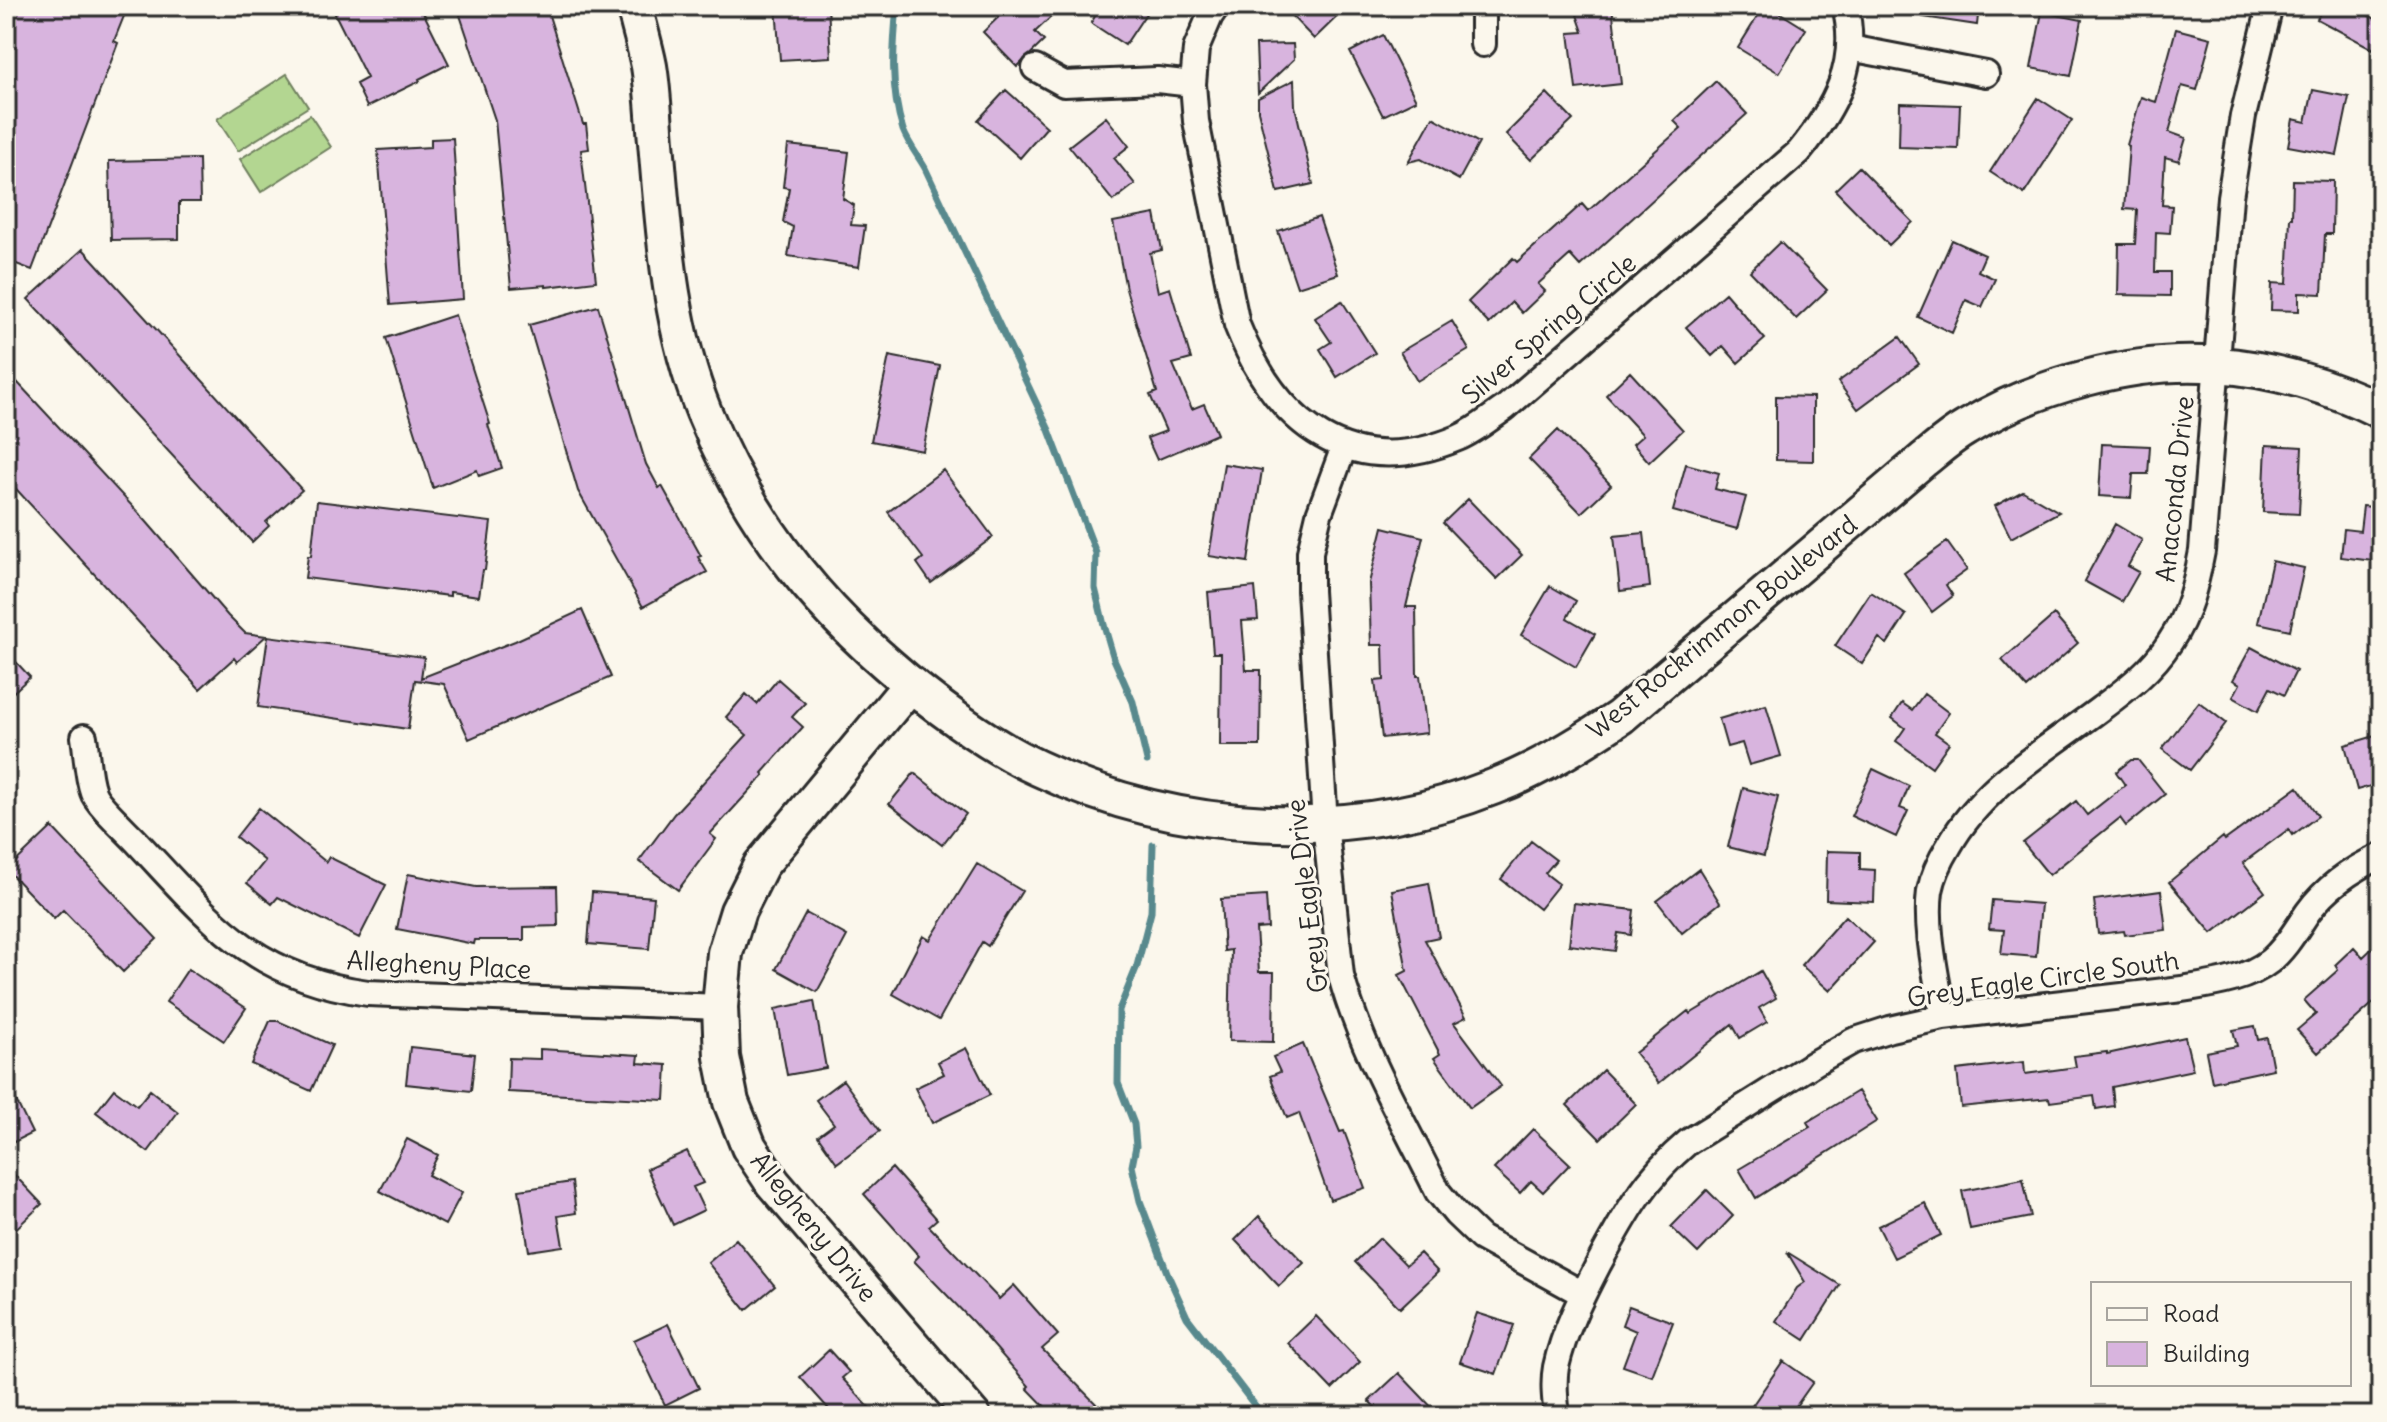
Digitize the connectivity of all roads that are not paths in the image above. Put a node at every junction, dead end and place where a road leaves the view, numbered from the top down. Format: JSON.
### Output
{"nodes":[{"id":1,"x":634,"y":6,"type":"edge"},
{"id":2,"x":1217,"y":6,"type":"edge"},
{"id":3,"x":1483,"y":6,"type":"edge"},
{"id":4,"x":1845,"y":6,"type":"edge"},
{"id":5,"x":2270,"y":6,"type":"edge"},
{"id":6,"x":1483,"y":44,"type":"dead end"},
{"id":7,"x":1850,"y":48,"type":"junction"},
{"id":8,"x":1035,"y":68,"type":"dead end"},
{"id":9,"x":1986,"y":74,"type":"dead end"},
{"id":10,"x":1193,"y":84,"type":"junction"},
{"id":11,"x":2217,"y":365,"type":"junction"},
{"id":12,"x":2381,"y":411,"type":"edge"},
{"id":13,"x":1344,"y":447,"type":"junction"},
{"id":14,"x":910,"y":685,"type":"junction"},
{"id":15,"x":84,"y":737,"type":"dead end"},
{"id":16,"x":1325,"y":823,"type":"junction"},
{"id":17,"x":2381,"y":856,"type":"edge"},
{"id":18,"x":720,"y":1007,"type":"junction"},
{"id":19,"x":1943,"y":1017,"type":"junction"},
{"id":20,"x":1583,"y":1294,"type":"junction"},
{"id":21,"x":973,"y":1416,"type":"edge"},
{"id":22,"x":1557,"y":1416,"type":"edge"}],
"edges":[{"from":1,"to":14,"type":"main road","name":"West Rockrimmon Boulevard"},
{"from":2,"to":10,"type":"street","name":"Silver Spring Circle"},
{"from":3,"to":6,"type":"street"},
{"from":4,"to":7,"type":"street","name":"Silver Spring Circle"},
{"from":5,"to":11,"type":"street","name":"Anaconda Drive"},
{"from":7,"to":9,"type":"street"},
{"from":7,"to":13,"type":"street","name":"Silver Spring Circle"},
{"from":8,"to":10,"type":"street"},
{"from":10,"to":13,"type":"street","name":"Silver Spring Circle"},
{"from":11,"to":12,"type":"main road","name":"West Rockrimmon Boulevard"},
{"from":11,"to":16,"type":"main road","name":"West Rockrimmon Boulevard"},
{"from":11,"to":19,"type":"street","name":"Anaconda Drive"},
{"from":13,"to":16,"type":"street","name":"Grey Eagle Drive"},
{"from":14,"to":16,"type":"main road","name":"West Rockrimmon Boulevard"},
{"from":14,"to":18,"type":"main road","name":"Allegheny Drive"},
{"from":15,"to":18,"type":"street","name":"Allegheny Place"},
{"from":16,"to":20,"type":"street","name":"Grey Eagle Drive"},
{"from":17,"to":19,"type":"street","name":"Grey Eagle Circle South"},
{"from":18,"to":21,"type":"main road","name":"Allegheny Drive"},
{"from":19,"to":20,"type":"street","name":"Grey Eagle Circle South"},
{"from":20,"to":22,"type":"street","name":"Grey Eagle Circle South"}]}
